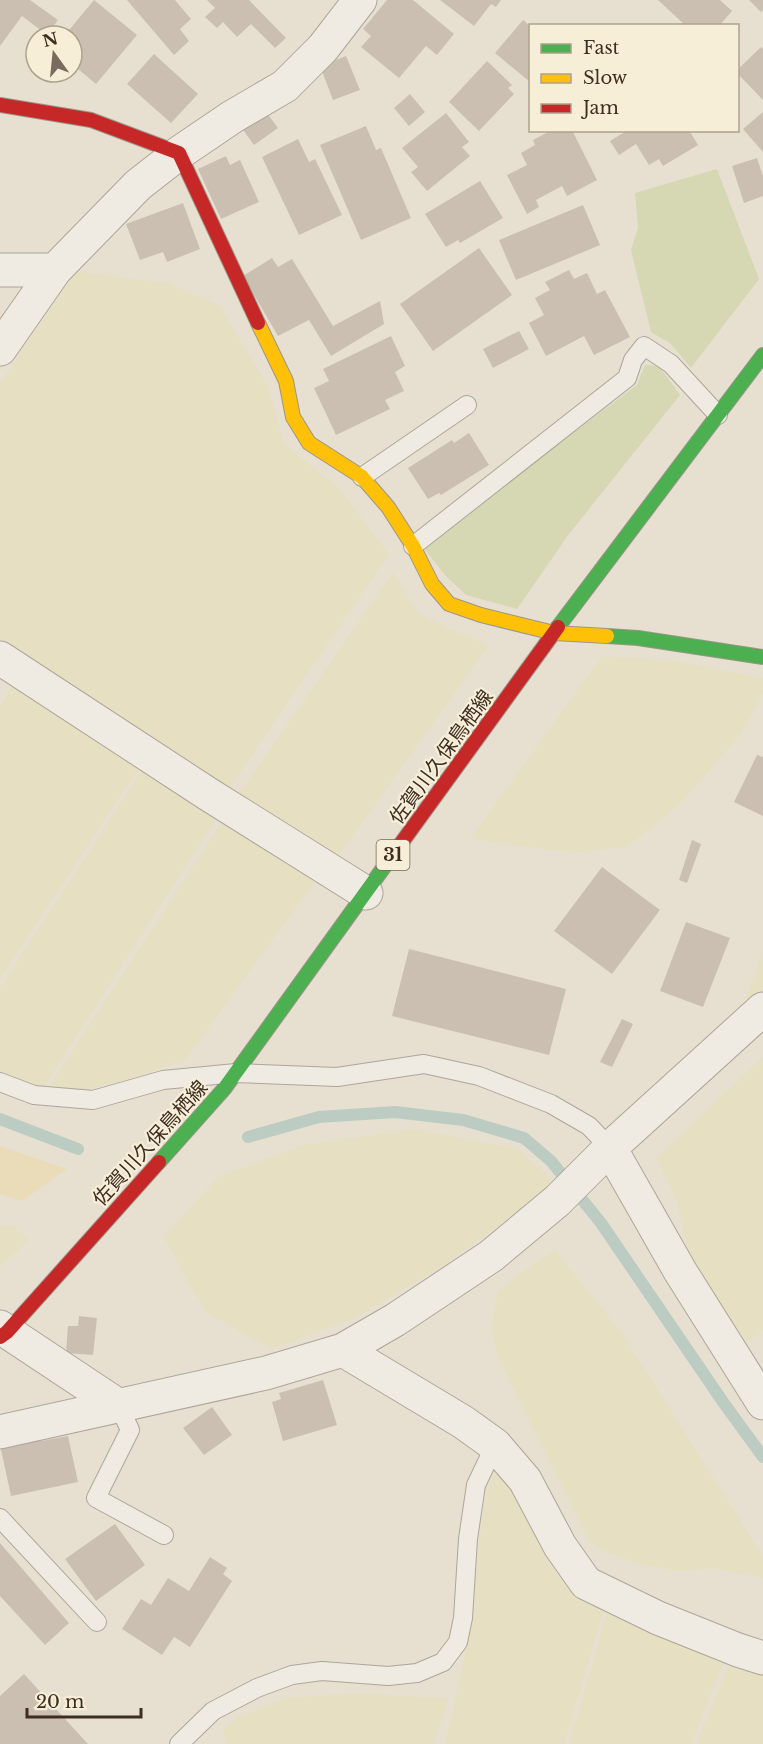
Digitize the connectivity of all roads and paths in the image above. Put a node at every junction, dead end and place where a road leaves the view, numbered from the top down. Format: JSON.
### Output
{"nodes":[{"id":1,"x":360,"y":0,"type":"edge"},
{"id":2,"x":0,"y":105,"type":"edge"},
{"id":3,"x":179,"y":153,"type":"junction"},
{"id":4,"x":0,"y":270,"type":"edge"},
{"id":5,"x":55,"y":270,"type":"junction"},
{"id":6,"x":0,"y":349,"type":"edge"},
{"id":7,"x":763,"y":355,"type":"edge"},
{"id":8,"x":467,"y":405,"type":"dead end"},
{"id":9,"x":718,"y":415,"type":"junction"},
{"id":10,"x":362,"y":477,"type":"junction"},
{"id":11,"x":413,"y":546,"type":"junction"},
{"id":12,"x":554,"y":633,"type":"junction"},
{"id":13,"x":763,"y":657,"type":"edge"},
{"id":14,"x":0,"y":658,"type":"edge"},
{"id":15,"x":366,"y":892,"type":"junction"},
{"id":16,"x":763,"y":1009,"type":"edge"},
{"id":17,"x":236,"y":1073,"type":"junction"},
{"id":18,"x":0,"y":1082,"type":"edge"},
{"id":19,"x":604,"y":1154,"type":"junction"},
{"id":20,"x":2,"y":1332,"type":"edge"},
{"id":21,"x":343,"y":1350,"type":"junction"},
{"id":22,"x":763,"y":1403,"type":"edge"},
{"id":23,"x":119,"y":1406,"type":"junction"},
{"id":24,"x":0,"y":1432,"type":"edge"},
{"id":25,"x":495,"y":1445,"type":"junction"},
{"id":26,"x":0,"y":1518,"type":"edge"},
{"id":27,"x":164,"y":1535,"type":"dead end"},
{"id":28,"x":97,"y":1622,"type":"dead end"},
{"id":29,"x":763,"y":1658,"type":"edge"},
{"id":30,"x":179,"y":1744,"type":"edge"}],
"edges":[{"from":1,"to":3,"type":"street"},
{"from":2,"to":3,"type":"main road"},
{"from":3,"to":5,"type":"street"},
{"from":3,"to":10,"type":"main road"},
{"from":4,"to":5,"type":"street"},
{"from":5,"to":6,"type":"street"},
{"from":7,"to":9,"type":"main road","name":"佐賀川久保鳥栖線","number":"31"},
{"from":8,"to":10,"type":"lane"},
{"from":9,"to":11,"type":"lane"},
{"from":9,"to":12,"type":"main road","name":"佐賀川久保鳥栖線","number":"31"},
{"from":10,"to":11,"type":"main road"},
{"from":11,"to":12,"type":"main road"},
{"from":12,"to":13,"type":"main road"},
{"from":12,"to":15,"type":"main road","name":"佐賀川久保鳥栖線","number":"31"},
{"from":14,"to":15,"type":"street"},
{"from":15,"to":17,"type":"main road","name":"佐賀川久保鳥栖線","number":"31"},
{"from":16,"to":19,"type":"street"},
{"from":17,"to":18,"type":"lane"},
{"from":17,"to":19,"type":"lane"},
{"from":17,"to":20,"type":"main road","name":"佐賀川久保鳥栖線","number":"31"},
{"from":19,"to":21,"type":"street"},
{"from":19,"to":22,"type":"street"},
{"from":20,"to":23,"type":"street"},
{"from":21,"to":23,"type":"street"},
{"from":21,"to":25,"type":"street"},
{"from":23,"to":24,"type":"street"},
{"from":23,"to":27,"type":"lane"},
{"from":25,"to":29,"type":"street"},
{"from":25,"to":30,"type":"lane"},
{"from":26,"to":28,"type":"lane"}]}
